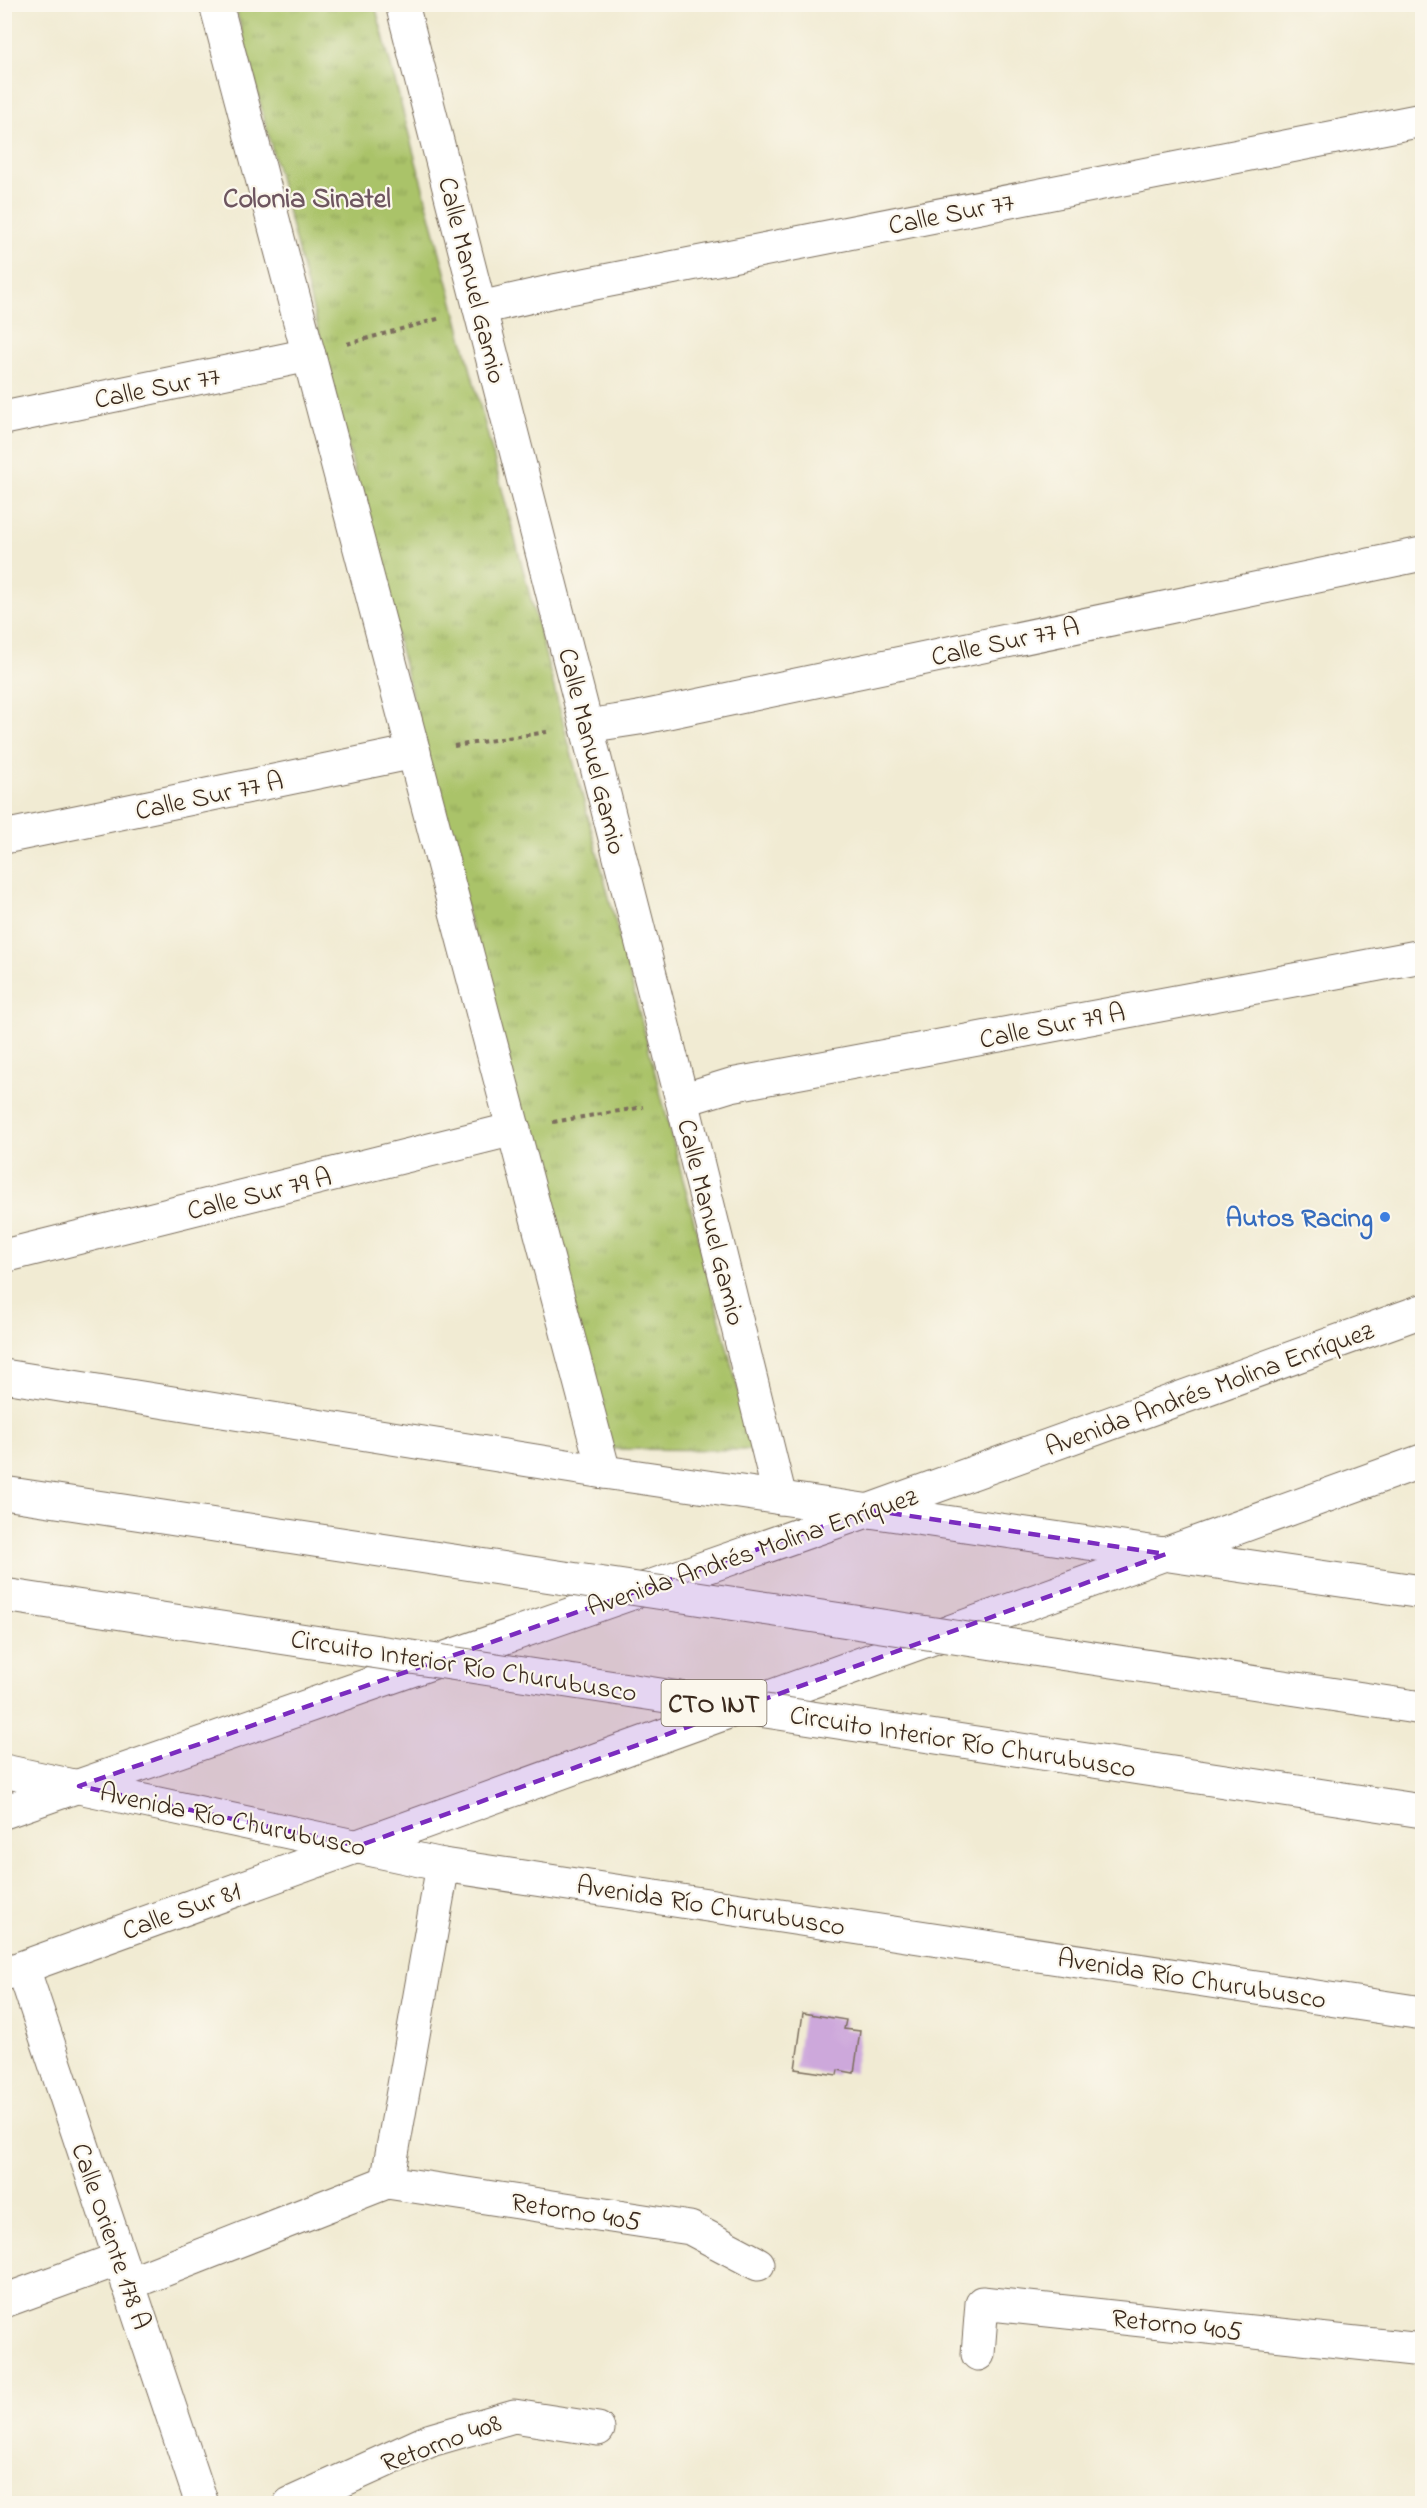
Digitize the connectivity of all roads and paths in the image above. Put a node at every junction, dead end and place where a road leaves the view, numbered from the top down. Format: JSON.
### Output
{"nodes":[{"id":1,"x":216,"y":4,"type":"edge"},
{"id":2,"x":402,"y":4,"type":"edge"},
{"id":3,"x":1422,"y":120,"type":"edge"},
{"id":4,"x":480,"y":308,"type":"junction"},
{"id":5,"x":309,"y":355,"type":"junction"},
{"id":6,"x":4,"y":418,"type":"edge"},
{"id":7,"x":1422,"y":554,"type":"edge"},
{"id":8,"x":587,"y":726,"type":"junction"},
{"id":9,"x":414,"y":752,"type":"junction"},
{"id":10,"x":4,"y":837,"type":"edge"},
{"id":11,"x":1422,"y":956,"type":"edge"},
{"id":12,"x":682,"y":1100,"type":"junction"},
{"id":13,"x":514,"y":1129,"type":"junction"},
{"id":14,"x":4,"y":1256,"type":"edge"},
{"id":15,"x":1422,"y":1311,"type":"edge"},
{"id":16,"x":4,"y":1376,"type":"edge"},
{"id":17,"x":1422,"y":1461,"type":"edge"},
{"id":18,"x":604,"y":1472,"type":"junction"},
{"id":19,"x":4,"y":1493,"type":"edge"},
{"id":20,"x":780,"y":1498,"type":"junction"},
{"id":21,"x":870,"y":1510,"type":"junction"},
{"id":22,"x":1166,"y":1554,"type":"junction"},
{"id":23,"x":1422,"y":1592,"type":"edge"},
{"id":24,"x":4,"y":1595,"type":"edge"},
{"id":25,"x":1422,"y":1708,"type":"edge"},
{"id":26,"x":4,"y":1771,"type":"edge"},
{"id":27,"x":79,"y":1786,"type":"junction"},
{"id":28,"x":1422,"y":1811,"type":"edge"},
{"id":29,"x":4,"y":1812,"type":"edge"},
{"id":30,"x":358,"y":1846,"type":"junction"},
{"id":31,"x":443,"y":1865,"type":"junction"},
{"id":32,"x":14,"y":1971,"type":"edge"},
{"id":33,"x":1422,"y":2013,"type":"edge"},
{"id":34,"x":387,"y":2182,"type":"junction"},
{"id":35,"x":758,"y":2264,"type":"dead end"},
{"id":36,"x":124,"y":2272,"type":"junction"},
{"id":37,"x":4,"y":2301,"type":"edge"},
{"id":38,"x":1422,"y":2350,"type":"edge"},
{"id":39,"x":978,"y":2354,"type":"dead end"},
{"id":40,"x":598,"y":2429,"type":"dead end"},
{"id":41,"x":202,"y":2504,"type":"edge"},
{"id":42,"x":290,"y":2504,"type":"edge"}],
"edges":[{"from":1,"to":5,"type":"main road"},
{"from":2,"to":4,"type":"main road","name":"Calle Manuel Gamio"},
{"from":3,"to":4,"type":"main road","name":"Calle Sur 77"},
{"from":4,"to":5,"type":"path"},
{"from":4,"to":8,"type":"main road","name":"Calle Manuel Gamio"},
{"from":5,"to":6,"type":"main road","name":"Calle Sur 77"},
{"from":5,"to":9,"type":"main road"},
{"from":7,"to":8,"type":"main road","name":"Calle Sur 77 A"},
{"from":8,"to":9,"type":"path"},
{"from":8,"to":12,"type":"main road","name":"Calle Manuel Gamio"},
{"from":9,"to":10,"type":"main road","name":"Calle Sur 77 A"},
{"from":9,"to":13,"type":"main road"},
{"from":11,"to":12,"type":"main road","name":"Calle Sur 79 A"},
{"from":12,"to":13,"type":"path"},
{"from":12,"to":20,"type":"main road","name":"Calle Manuel Gamio"},
{"from":13,"to":14,"type":"main road","name":"Calle Sur 79 A"},
{"from":13,"to":18,"type":"main road"},
{"from":15,"to":21,"type":"main road","name":"Avenida Andrés Molina Enríquez"},
{"from":16,"to":18,"type":"main road"},
{"from":17,"to":22,"type":"main road"},
{"from":18,"to":20,"type":"main road"},
{"from":19,"to":25,"type":"main road","bridge":true},
{"from":20,"to":21,"type":"main road"},
{"from":21,"to":22,"type":"main road"},
{"from":21,"to":27,"type":"main road","name":"Avenida Andrés Molina Enríquez"},
{"from":22,"to":23,"type":"main road"},
{"from":22,"to":30,"type":"main road"},
{"from":24,"to":28,"type":"main road","name":"Circuito Interior Río Churubusco","number":"CTO INT","bridge":true},
{"from":26,"to":27,"type":"main road","name":"Avenida Río Churubusco"},
{"from":27,"to":29,"type":"main road"},
{"from":27,"to":30,"type":"main road","name":"Avenida Río Churubusco"},
{"from":30,"to":31,"type":"main road","name":"Avenida Río Churubusco"},
{"from":30,"to":32,"type":"main road","name":"Calle Sur 81"},
{"from":31,"to":33,"type":"main road","name":"Avenida Río Churubusco"},
{"from":31,"to":34,"type":"main road"},
{"from":32,"to":36,"type":"main road","name":"Calle Oriente 178 A"},
{"from":34,"to":35,"type":"main road","name":"Retorno 405"},
{"from":34,"to":36,"type":"main road"},
{"from":36,"to":37,"type":"main road"},
{"from":36,"to":41,"type":"main road","name":"Calle Oriente 178 A"},
{"from":38,"to":39,"type":"main road","name":"Retorno 405"},
{"from":40,"to":42,"type":"main road","name":"Retorno 408"}]}
